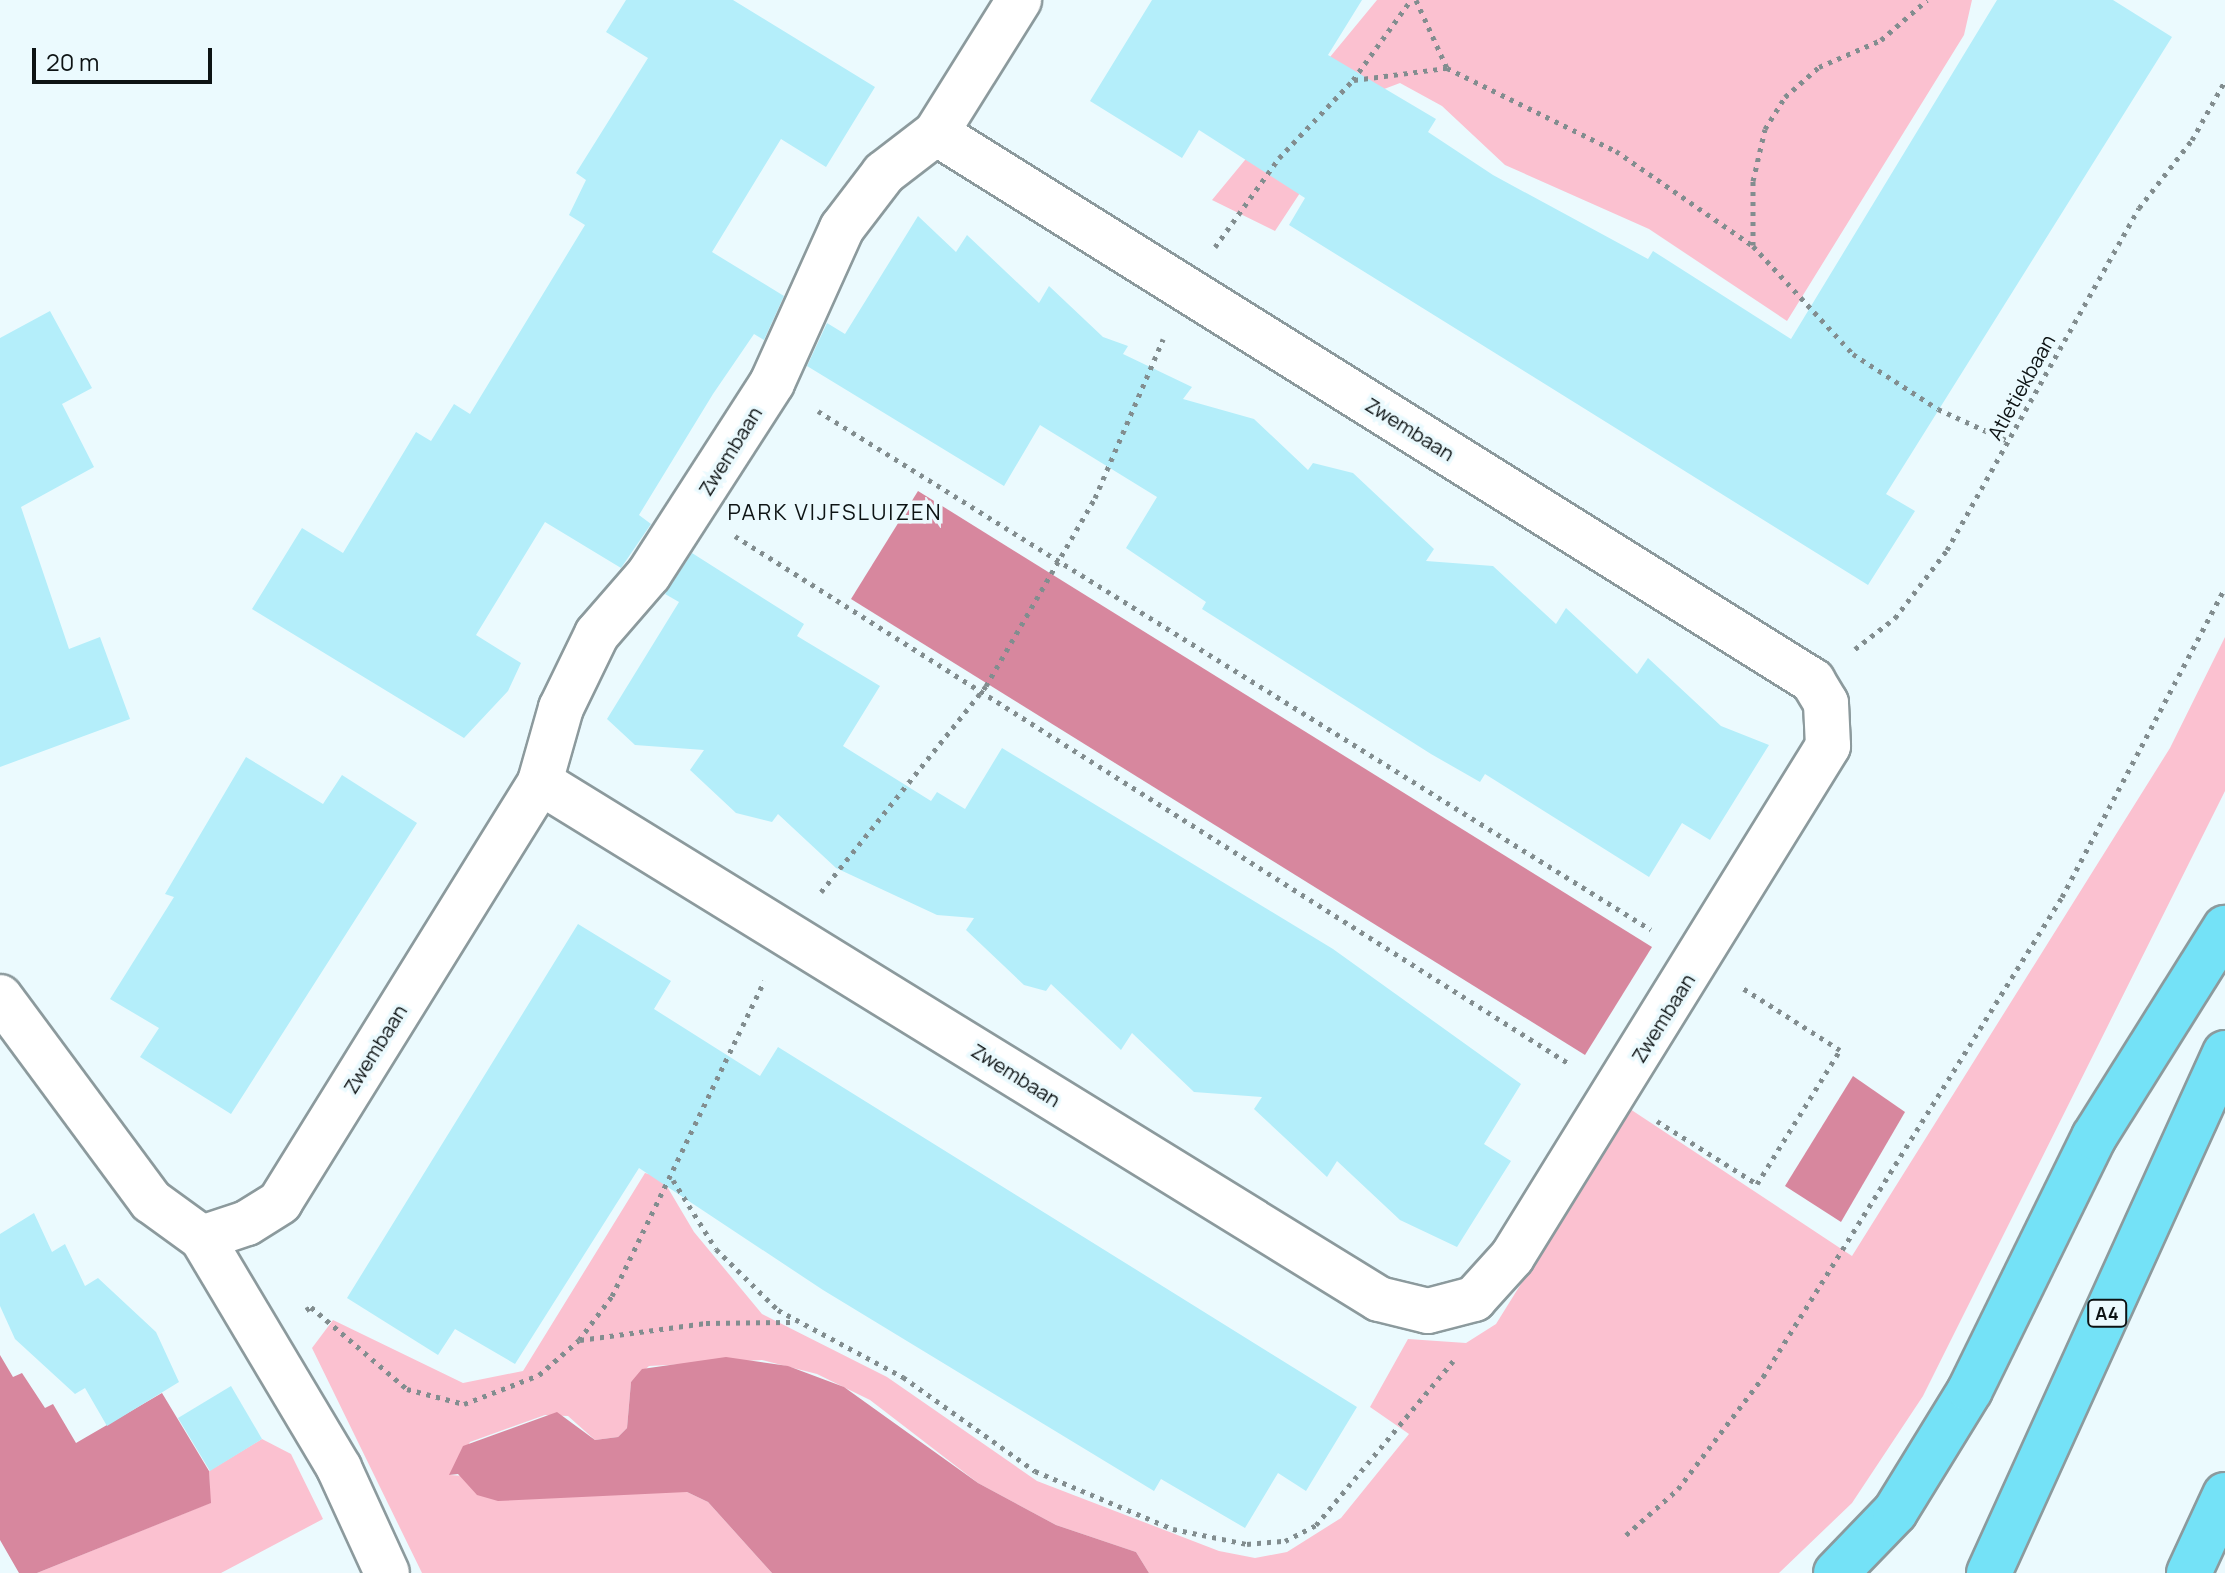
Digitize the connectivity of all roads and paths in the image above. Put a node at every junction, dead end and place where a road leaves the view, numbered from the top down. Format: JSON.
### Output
{"nodes":[{"id":1,"x":1019,"y":0,"type":"edge"},
{"id":2,"x":1416,"y":0,"type":"edge"},
{"id":3,"x":1927,"y":0,"type":"edge"},
{"id":4,"x":1447,"y":68,"type":"junction"},
{"id":5,"x":1353,"y":80,"type":"dead end"},
{"id":6,"x":2225,"y":81,"type":"edge"},
{"id":7,"x":936,"y":133,"type":"junction"},
{"id":8,"x":1753,"y":246,"type":"junction"},
{"id":9,"x":772,"y":383,"type":"junction"},
{"id":10,"x":2010,"y":442,"type":"junction"},
{"id":11,"x":693,"y":510,"type":"junction"},
{"id":12,"x":1055,"y":570,"type":"dead end"},
{"id":13,"x":2225,"y":588,"type":"edge"},
{"id":14,"x":1813,"y":681,"type":"junction"},
{"id":15,"x":984,"y":689,"type":"junction"},
{"id":16,"x":540,"y":782,"type":"junction"},
{"id":17,"x":2225,"y":928,"type":"edge"},
{"id":18,"x":791,"y":937,"type":"junction"},
{"id":19,"x":1700,"y":960,"type":"junction"},
{"id":20,"x":0,"y":997,"type":"edge"},
{"id":21,"x":2225,"y":1053,"type":"edge"},
{"id":22,"x":1616,"y":1093,"type":"junction"},
{"id":23,"x":672,"y":1179,"type":"junction"},
{"id":24,"x":202,"y":1238,"type":"junction"},
{"id":25,"x":1474,"y":1299,"type":"junction"},
{"id":26,"x":795,"y":1322,"type":"junction"},
{"id":27,"x":260,"y":1336,"type":"junction"},
{"id":28,"x":579,"y":1340,"type":"junction"},
{"id":29,"x":2225,"y":1495,"type":"edge"},
{"id":30,"x":1626,"y":1535,"type":"dead end"},
{"id":31,"x":387,"y":1573,"type":"edge"},
{"id":32,"x":1836,"y":1573,"type":"edge"},
{"id":33,"x":1989,"y":1573,"type":"edge"},
{"id":34,"x":2189,"y":1573,"type":"edge"}],
"edges":[{"from":1,"to":7,"type":"street","name":"Zwembaan"},
{"from":2,"to":4,"type":"path"},
{"from":3,"to":8,"type":"path"},
{"from":4,"to":5,"type":"path"},
{"from":4,"to":8,"type":"path"},
{"from":6,"to":10,"type":"path","name":"Atletiekbaan"},
{"from":7,"to":9,"type":"street","name":"Zwembaan"},
{"from":7,"to":14,"type":"street","name":"Zwembaan"},
{"from":8,"to":10,"type":"path"},
{"from":9,"to":11,"type":"street","name":"Zwembaan"},
{"from":9,"to":19,"type":"path"},
{"from":10,"to":14,"type":"path","name":"Atletiekbaan"},
{"from":11,"to":15,"type":"path"},
{"from":11,"to":16,"type":"street","name":"Zwembaan"},
{"from":12,"to":15,"type":"path"},
{"from":13,"to":30,"type":"path"},
{"from":14,"to":19,"type":"street","name":"Zwembaan"},
{"from":15,"to":18,"type":"path"},
{"from":15,"to":22,"type":"path"},
{"from":16,"to":18,"type":"street","name":"Zwembaan"},
{"from":16,"to":24,"type":"street","name":"Zwembaan"},
{"from":17,"to":32,"type":"highway"},
{"from":18,"to":23,"type":"path"},
{"from":18,"to":25,"type":"street","name":"Zwembaan"},
{"from":19,"to":22,"type":"street","name":"Zwembaan"},
{"from":19,"to":22,"type":"path"},
{"from":20,"to":24,"type":"street"},
{"from":21,"to":33,"type":"highway","number":"A4"},
{"from":22,"to":25,"type":"street","name":"Zwembaan"},
{"from":23,"to":26,"type":"path"},
{"from":23,"to":28,"type":"path"},
{"from":24,"to":27,"type":"street"},
{"from":25,"to":26,"type":"path"},
{"from":26,"to":28,"type":"path"},
{"from":27,"to":28,"type":"path"},
{"from":27,"to":31,"type":"street"},
{"from":29,"to":34,"type":"highway"}]}
